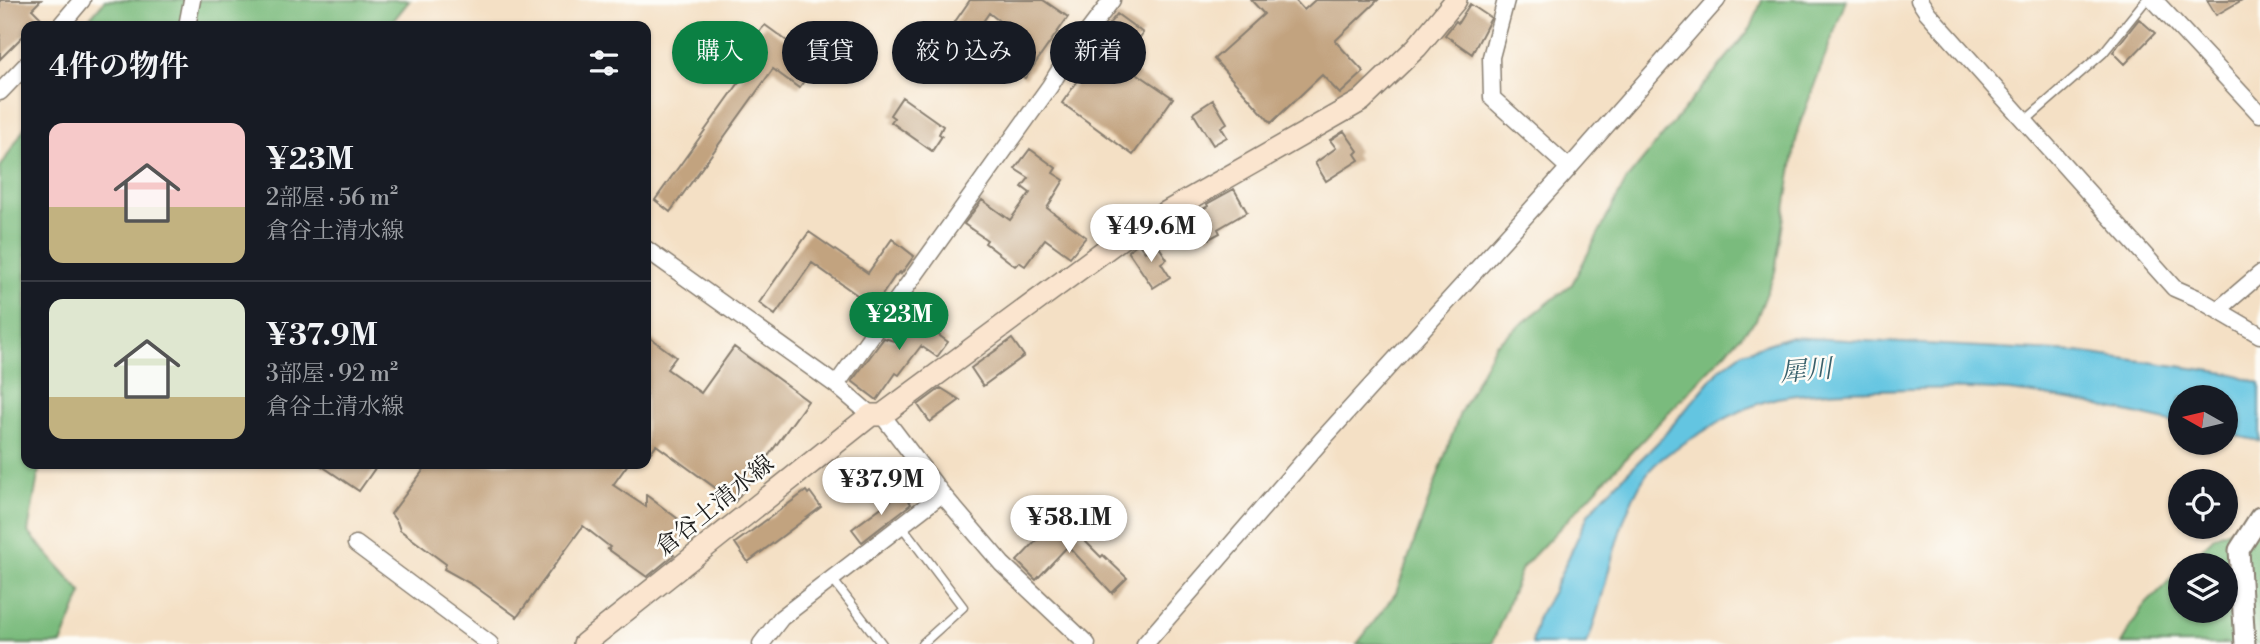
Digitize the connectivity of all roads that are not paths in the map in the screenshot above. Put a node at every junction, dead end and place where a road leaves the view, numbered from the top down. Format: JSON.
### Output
{"nodes":[{"id":1,"x":82,"y":0,"type":"edge"},
{"id":2,"x":192,"y":0,"type":"edge"},
{"id":3,"x":1112,"y":0,"type":"edge"},
{"id":4,"x":1456,"y":0,"type":"edge"},
{"id":5,"x":1506,"y":0,"type":"edge"},
{"id":6,"x":1717,"y":0,"type":"edge"},
{"id":7,"x":1919,"y":0,"type":"edge"},
{"id":8,"x":2146,"y":0,"type":"edge"},
{"id":9,"x":2154,"y":0,"type":"edge"},
{"id":10,"x":64,"y":21,"type":"edge"},
{"id":11,"x":188,"y":21,"type":"edge"},
{"id":12,"x":21,"y":70,"type":"edge"},
{"id":13,"x":0,"y":92,"type":"edge"},
{"id":14,"x":2260,"y":114,"type":"edge"},
{"id":15,"x":2026,"y":120,"type":"junction"},
{"id":16,"x":1569,"y":168,"type":"junction"},
{"id":17,"x":651,"y":253,"type":"edge"},
{"id":18,"x":2260,"y":274,"type":"edge"},
{"id":19,"x":2218,"y":310,"type":"junction"},
{"id":20,"x":2260,"y":335,"type":"edge"},
{"id":21,"x":836,"y":385,"type":"junction"},
{"id":22,"x":876,"y":415,"type":"junction"},
{"id":23,"x":942,"y":494,"type":"junction"},
{"id":24,"x":2260,"y":517,"type":"edge"},
{"id":25,"x":901,"y":525,"type":"junction"},
{"id":26,"x":356,"y":544,"type":"dead end"},
{"id":27,"x":832,"y":579,"type":"junction"},
{"id":28,"x":490,"y":644,"type":"edge"},
{"id":29,"x":583,"y":644,"type":"edge"},
{"id":30,"x":761,"y":644,"type":"edge"},
{"id":31,"x":882,"y":644,"type":"edge"},
{"id":32,"x":922,"y":644,"type":"edge"},
{"id":33,"x":1087,"y":644,"type":"edge"},
{"id":34,"x":1145,"y":644,"type":"edge"},
{"id":35,"x":2245,"y":644,"type":"edge"}],
"edges":[{"from":1,"to":10,"type":"street"},
{"from":2,"to":11,"type":"street"},
{"from":3,"to":21,"type":"street"},
{"from":4,"to":22,"type":"main road","name":"倉谷土清水線"},
{"from":5,"to":16,"type":"street"},
{"from":6,"to":16,"type":"street"},
{"from":7,"to":15,"type":"street"},
{"from":8,"to":15,"type":"lane"},
{"from":9,"to":14,"type":"street"},
{"from":12,"to":13,"type":"street"},
{"from":15,"to":19,"type":"street"},
{"from":16,"to":34,"type":"street"},
{"from":17,"to":21,"type":"street"},
{"from":18,"to":19,"type":"street"},
{"from":19,"to":20,"type":"street"},
{"from":21,"to":22,"type":"street"},
{"from":22,"to":23,"type":"street"},
{"from":22,"to":29,"type":"main road","name":"倉谷土清水線"},
{"from":23,"to":25,"type":"street"},
{"from":23,"to":33,"type":"street"},
{"from":24,"to":35,"type":"street"},
{"from":25,"to":27,"type":"street"},
{"from":25,"to":32,"type":"lane"},
{"from":26,"to":28,"type":"street"},
{"from":27,"to":30,"type":"street"},
{"from":27,"to":31,"type":"lane"}]}
